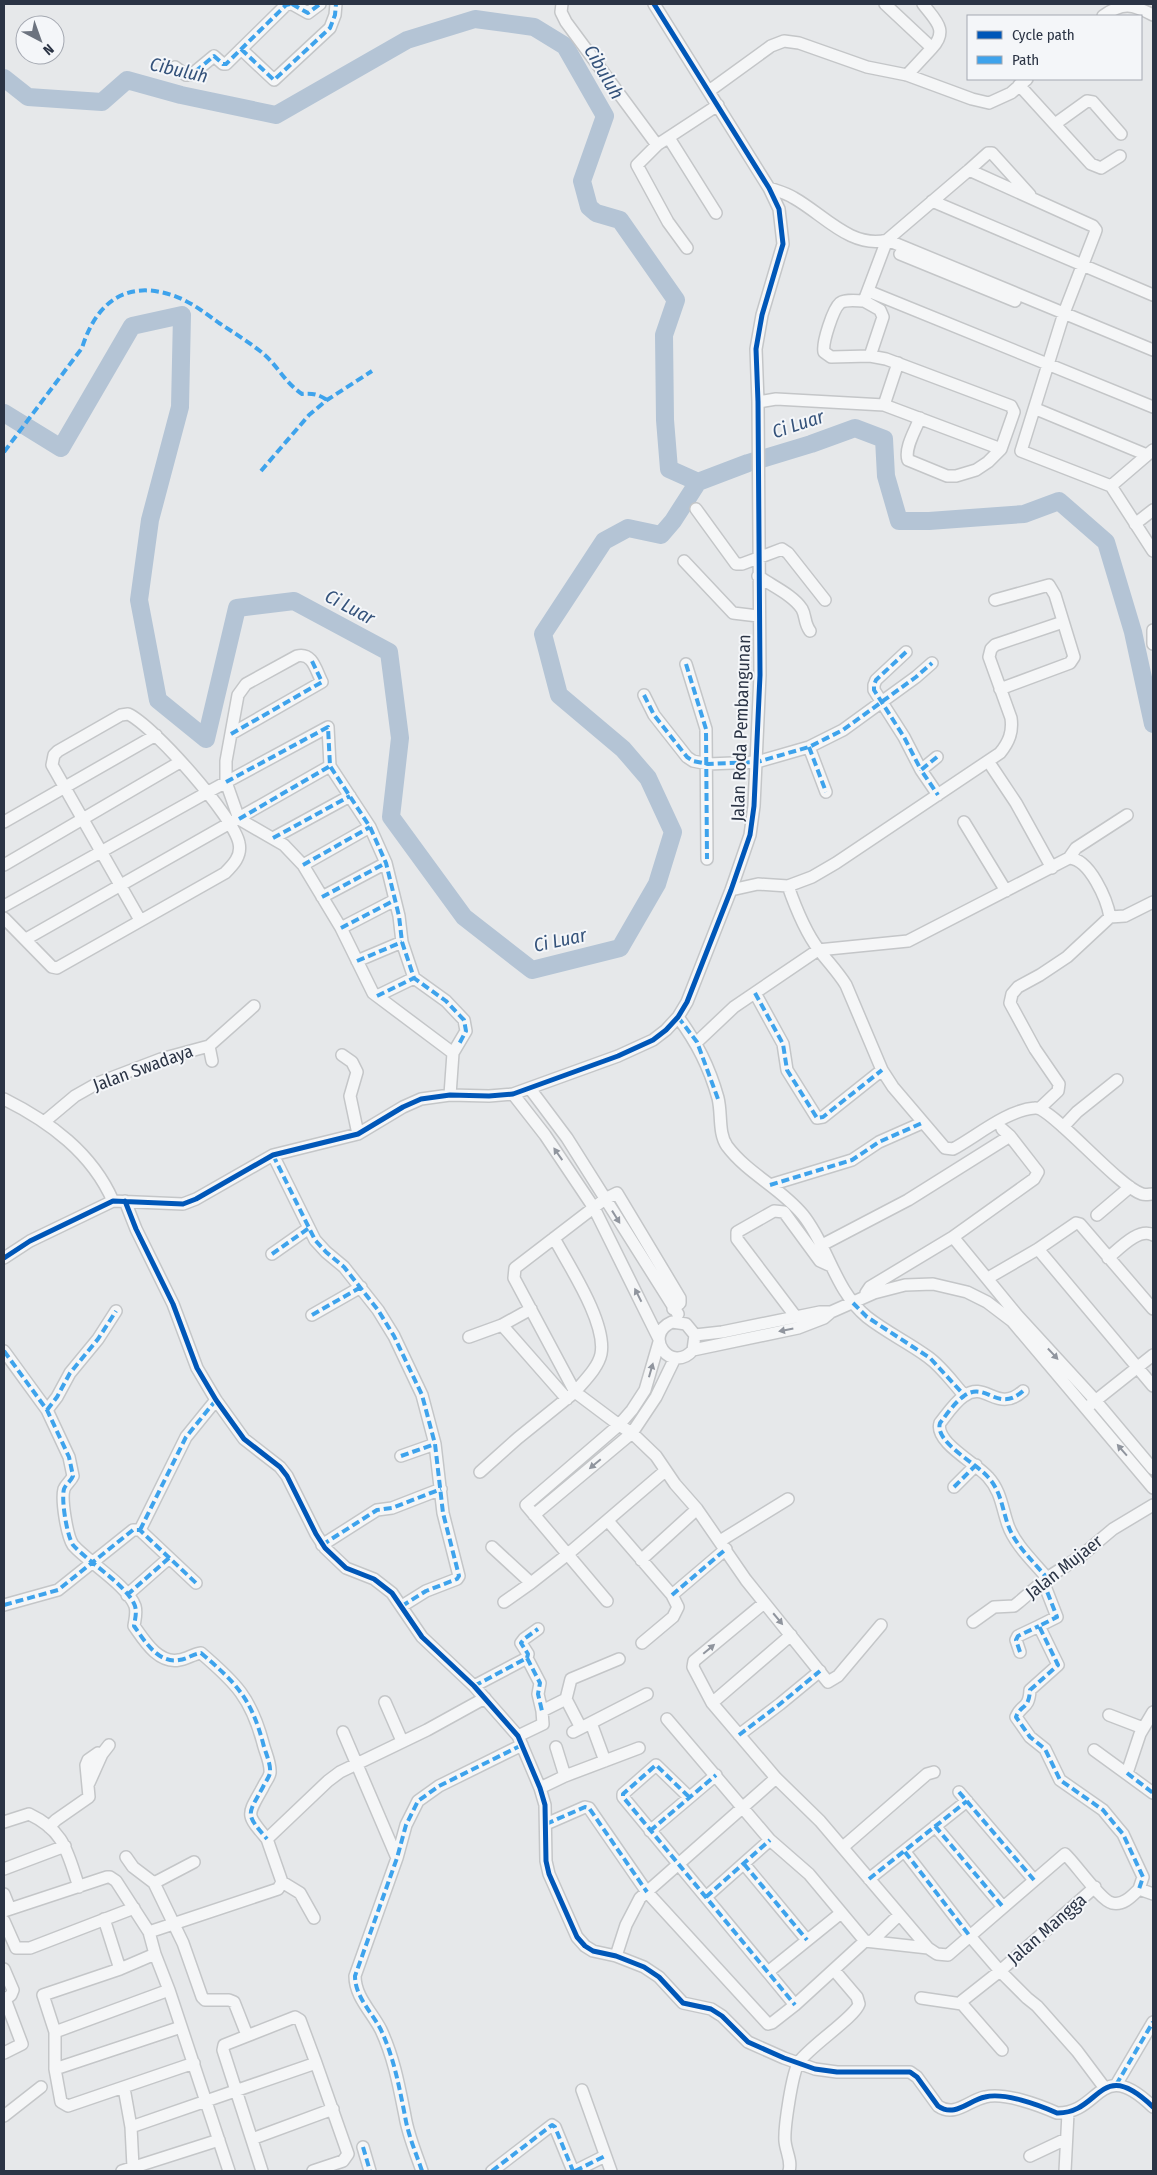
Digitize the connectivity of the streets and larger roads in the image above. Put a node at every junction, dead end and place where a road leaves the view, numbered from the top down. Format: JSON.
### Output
{"nodes":[{"id":1,"x":292,"y":4,"type":"edge"},
{"id":2,"x":320,"y":4,"type":"edge"},
{"id":3,"x":336,"y":4,"type":"edge"},
{"id":4,"x":562,"y":4,"type":"edge"},
{"id":5,"x":654,"y":4,"type":"edge"},
{"id":6,"x":886,"y":4,"type":"edge"},
{"id":7,"x":922,"y":4,"type":"edge"},
{"id":8,"x":1105,"y":15,"type":"edge"},
{"id":9,"x":1153,"y":15,"type":"edge"},
{"id":10,"x":932,"y":48,"type":"junction"},
{"id":11,"x":241,"y":49,"type":"junction"},
{"id":12,"x":175,"y":67,"type":"dead end"},
{"id":13,"x":907,"y":75,"type":"junction"},
{"id":14,"x":1023,"y":82,"type":"edge"},
{"id":15,"x":709,"y":91,"type":"junction"},
{"id":16,"x":718,"y":105,"type":"junction"},
{"id":17,"x":1055,"y":124,"type":"junction"},
{"id":18,"x":1121,"y":134,"type":"dead end"},
{"id":19,"x":669,"y":138,"type":"junction"},
{"id":20,"x":656,"y":145,"type":"junction"},
{"id":21,"x":1120,"y":156,"type":"dead end"},
{"id":22,"x":969,"y":170,"type":"junction"},
{"id":23,"x":769,"y":188,"type":"junction"},
{"id":24,"x":1033,"y":199,"type":"junction"},
{"id":25,"x":932,"y":201,"type":"junction"},
{"id":26,"x":716,"y":213,"type":"dead end"},
{"id":27,"x":883,"y":243,"type":"junction"},
{"id":28,"x":687,"y":248,"type":"dead end"},
{"id":29,"x":1083,"y":266,"type":"junction"},
{"id":30,"x":1153,"y":295,"type":"edge"},
{"id":31,"x":866,"y":296,"type":"junction"},
{"id":32,"x":1063,"y":316,"type":"junction"},
{"id":33,"x":1153,"y":350,"type":"edge"},
{"id":34,"x":870,"y":356,"type":"junction"},
{"id":35,"x":1153,"y":357,"type":"edge"},
{"id":36,"x":898,"y":363,"type":"junction"},
{"id":37,"x":1049,"y":365,"type":"junction"},
{"id":38,"x":758,"y":402,"type":"junction"},
{"id":39,"x":884,"y":405,"type":"junction"},
{"id":40,"x":1153,"y":407,"type":"edge"},
{"id":41,"x":1036,"y":409,"type":"junction"},
{"id":42,"x":920,"y":418,"type":"junction"},
{"id":43,"x":1001,"y":449,"type":"junction"},
{"id":44,"x":1150,"y":453,"type":"edge"},
{"id":45,"x":1110,"y":486,"type":"junction"},
{"id":46,"x":696,"y":509,"type":"dead end"},
{"id":47,"x":1153,"y":510,"type":"edge"},
{"id":48,"x":1135,"y":524,"type":"junction"},
{"id":49,"x":1153,"y":552,"type":"edge"},
{"id":50,"x":758,"y":558,"type":"junction"},
{"id":51,"x":684,"y":561,"type":"dead end"},
{"id":52,"x":758,"y":576,"type":"junction"},
{"id":53,"x":825,"y":600,"type":"dead end"},
{"id":54,"x":995,"y":600,"type":"dead end"},
{"id":55,"x":758,"y":616,"type":"junction"},
{"id":56,"x":1063,"y":622,"type":"junction"},
{"id":57,"x":1153,"y":630,"type":"edge"},
{"id":58,"x":810,"y":631,"type":"dead end"},
{"id":59,"x":1153,"y":644,"type":"edge"},
{"id":60,"x":906,"y":652,"type":"dead end"},
{"id":61,"x":932,"y":663,"type":"dead end"},
{"id":62,"x":686,"y":664,"type":"dead end"},
{"id":63,"x":1000,"y":689,"type":"junction"},
{"id":64,"x":644,"y":695,"type":"dead end"},
{"id":65,"x":882,"y":703,"type":"junction"},
{"id":66,"x":231,"y":734,"type":"junction"},
{"id":67,"x":156,"y":735,"type":"junction"},
{"id":68,"x":809,"y":747,"type":"junction"},
{"id":69,"x":937,"y":758,"type":"dead end"},
{"id":70,"x":180,"y":762,"type":"junction"},
{"id":71,"x":757,"y":762,"type":"junction"},
{"id":72,"x":708,"y":764,"type":"junction"},
{"id":73,"x":330,"y":766,"type":"junction"},
{"id":74,"x":992,"y":767,"type":"dead end"},
{"id":75,"x":921,"y":770,"type":"junction"},
{"id":76,"x":226,"y":782,"type":"junction"},
{"id":77,"x":66,"y":787,"type":"junction"},
{"id":78,"x":208,"y":792,"type":"junction"},
{"id":79,"x":826,"y":792,"type":"dead end"},
{"id":80,"x":350,"y":796,"type":"junction"},
{"id":81,"x":938,"y":796,"type":"junction"},
{"id":82,"x":1127,"y":814,"type":"dead end"},
{"id":83,"x":83,"y":819,"type":"junction"},
{"id":84,"x":4,"y":822,"type":"edge"},
{"id":85,"x":234,"y":822,"type":"junction"},
{"id":86,"x":964,"y":822,"type":"dead end"},
{"id":87,"x":370,"y":827,"type":"junction"},
{"id":88,"x":273,"y":838,"type":"junction"},
{"id":89,"x":102,"y":851,"type":"junction"},
{"id":90,"x":1069,"y":858,"type":"junction"},
{"id":91,"x":707,"y":859,"type":"dead end"},
{"id":92,"x":386,"y":863,"type":"junction"},
{"id":93,"x":4,"y":865,"type":"edge"},
{"id":94,"x":303,"y":865,"type":"junction"},
{"id":95,"x":1052,"y":868,"type":"junction"},
{"id":96,"x":119,"y":884,"type":"junction"},
{"id":97,"x":788,"y":886,"type":"junction"},
{"id":98,"x":731,"y":890,"type":"junction"},
{"id":99,"x":1006,"y":891,"type":"junction"},
{"id":100,"x":322,"y":897,"type":"junction"},
{"id":101,"x":395,"y":900,"type":"junction"},
{"id":102,"x":1153,"y":902,"type":"edge"},
{"id":103,"x":4,"y":906,"type":"edge"},
{"id":104,"x":1110,"y":916,"type":"junction"},
{"id":105,"x":4,"y":918,"type":"edge"},
{"id":106,"x":140,"y":920,"type":"junction"},
{"id":107,"x":341,"y":928,"type":"junction"},
{"id":108,"x":26,"y":939,"type":"junction"},
{"id":109,"x":402,"y":942,"type":"junction"},
{"id":110,"x":818,"y":950,"type":"junction"},
{"id":111,"x":357,"y":961,"type":"junction"},
{"id":112,"x":414,"y":978,"type":"junction"},
{"id":113,"x":755,"y":993,"type":"junction"},
{"id":114,"x":377,"y":996,"type":"junction"},
{"id":115,"x":254,"y":1006,"type":"dead end"},
{"id":116,"x":678,"y":1017,"type":"junction"},
{"id":117,"x":697,"y":1042,"type":"junction"},
{"id":118,"x":208,"y":1046,"type":"junction"},
{"id":119,"x":453,"y":1053,"type":"junction"},
{"id":120,"x":342,"y":1055,"type":"dead end"},
{"id":121,"x":212,"y":1061,"type":"dead end"},
{"id":122,"x":882,"y":1070,"type":"junction"},
{"id":123,"x":1117,"y":1080,"type":"dead end"},
{"id":124,"x":531,"y":1090,"type":"junction"},
{"id":125,"x":513,"y":1094,"type":"junction"},
{"id":126,"x":450,"y":1096,"type":"junction"},
{"id":127,"x":4,"y":1100,"type":"edge"},
{"id":128,"x":1040,"y":1108,"type":"junction"},
{"id":129,"x":44,"y":1122,"type":"junction"},
{"id":130,"x":922,"y":1123,"type":"junction"},
{"id":131,"x":1063,"y":1127,"type":"junction"},
{"id":132,"x":358,"y":1134,"type":"junction"},
{"id":133,"x":273,"y":1156,"type":"junction"},
{"id":134,"x":770,"y":1185,"type":"junction"},
{"id":135,"x":1130,"y":1187,"type":"junction"},
{"id":136,"x":1153,"y":1194,"type":"edge"},
{"id":137,"x":605,"y":1200,"type":"junction"},
{"id":138,"x":112,"y":1201,"type":"junction"},
{"id":139,"x":126,"y":1201,"type":"junction"},
{"id":140,"x":594,"y":1208,"type":"junction"},
{"id":141,"x":1097,"y":1215,"type":"dead end"},
{"id":142,"x":309,"y":1228,"type":"junction"},
{"id":143,"x":1153,"y":1235,"type":"edge"},
{"id":144,"x":953,"y":1237,"type":"junction"},
{"id":145,"x":554,"y":1238,"type":"junction"},
{"id":146,"x":822,"y":1246,"type":"junction"},
{"id":147,"x":1038,"y":1249,"type":"junction"},
{"id":148,"x":272,"y":1254,"type":"dead end"},
{"id":149,"x":4,"y":1258,"type":"edge"},
{"id":150,"x":1108,"y":1258,"type":"junction"},
{"id":151,"x":831,"y":1266,"type":"junction"},
{"id":152,"x":988,"y":1278,"type":"junction"},
{"id":153,"x":361,"y":1287,"type":"junction"},
{"id":154,"x":858,"y":1300,"type":"junction"},
{"id":155,"x":531,"y":1309,"type":"junction"},
{"id":156,"x":1153,"y":1309,"type":"edge"},
{"id":157,"x":116,"y":1311,"type":"dead end"},
{"id":158,"x":831,"y":1312,"type":"junction"},
{"id":159,"x":312,"y":1314,"type":"dead end"},
{"id":160,"x":796,"y":1317,"type":"junction"},
{"id":161,"x":1014,"y":1318,"type":"junction"},
{"id":162,"x":686,"y":1324,"type":"junction"},
{"id":163,"x":502,"y":1325,"type":"junction"},
{"id":164,"x":695,"y":1335,"type":"junction"},
{"id":165,"x":469,"y":1337,"type":"dead end"},
{"id":166,"x":724,"y":1338,"type":"junction"},
{"id":167,"x":659,"y":1341,"type":"junction"},
{"id":168,"x":693,"y":1350,"type":"junction"},
{"id":169,"x":4,"y":1351,"type":"edge"},
{"id":170,"x":1153,"y":1355,"type":"edge"},
{"id":171,"x":675,"y":1358,"type":"junction"},
{"id":172,"x":1138,"y":1368,"type":"junction"},
{"id":173,"x":1153,"y":1386,"type":"edge"},
{"id":174,"x":645,"y":1390,"type":"junction"},
{"id":175,"x":1023,"y":1391,"type":"dead end"},
{"id":176,"x":571,"y":1395,"type":"junction"},
{"id":177,"x":964,"y":1395,"type":"junction"},
{"id":178,"x":656,"y":1397,"type":"junction"},
{"id":179,"x":216,"y":1400,"type":"junction"},
{"id":180,"x":1091,"y":1404,"type":"junction"},
{"id":181,"x":47,"y":1410,"type":"junction"},
{"id":182,"x":618,"y":1425,"type":"junction"},
{"id":183,"x":632,"y":1433,"type":"junction"},
{"id":184,"x":435,"y":1444,"type":"junction"},
{"id":185,"x":400,"y":1456,"type":"dead end"},
{"id":186,"x":976,"y":1465,"type":"junction"},
{"id":187,"x":1153,"y":1468,"type":"edge"},
{"id":188,"x":665,"y":1471,"type":"junction"},
{"id":189,"x":480,"y":1472,"type":"dead end"},
{"id":190,"x":954,"y":1487,"type":"dead end"},
{"id":191,"x":1153,"y":1488,"type":"edge"},
{"id":192,"x":441,"y":1489,"type":"junction"},
{"id":193,"x":788,"y":1499,"type":"dead end"},
{"id":194,"x":1153,"y":1505,"type":"edge"},
{"id":195,"x":697,"y":1510,"type":"junction"},
{"id":196,"x":534,"y":1515,"type":"junction"},
{"id":197,"x":608,"y":1521,"type":"junction"},
{"id":198,"x":140,"y":1530,"type":"junction"},
{"id":199,"x":322,"y":1545,"type":"junction"},
{"id":200,"x":723,"y":1545,"type":"junction"},
{"id":201,"x":492,"y":1547,"type":"dead end"},
{"id":202,"x":568,"y":1554,"type":"junction"},
{"id":203,"x":169,"y":1558,"type":"junction"},
{"id":204,"x":641,"y":1560,"type":"junction"},
{"id":205,"x":92,"y":1562,"type":"junction"},
{"id":206,"x":1045,"y":1580,"type":"junction"},
{"id":207,"x":196,"y":1583,"type":"dead end"},
{"id":208,"x":531,"y":1583,"type":"junction"},
{"id":209,"x":127,"y":1595,"type":"junction"},
{"id":210,"x":672,"y":1595,"type":"junction"},
{"id":211,"x":608,"y":1601,"type":"dead end"},
{"id":212,"x":504,"y":1602,"type":"dead end"},
{"id":213,"x":764,"y":1603,"type":"junction"},
{"id":214,"x":4,"y":1606,"type":"edge"},
{"id":215,"x":402,"y":1606,"type":"junction"},
{"id":216,"x":973,"y":1622,"type":"dead end"},
{"id":217,"x":881,"y":1625,"type":"dead end"},
{"id":218,"x":1039,"y":1626,"type":"junction"},
{"id":219,"x":538,"y":1629,"type":"dead end"},
{"id":220,"x":791,"y":1635,"type":"junction"},
{"id":221,"x":642,"y":1642,"type":"dead end"},
{"id":222,"x":1020,"y":1652,"type":"dead end"},
{"id":223,"x":527,"y":1658,"type":"junction"},
{"id":224,"x":619,"y":1659,"type":"dead end"},
{"id":225,"x":820,"y":1671,"type":"junction"},
{"id":226,"x":474,"y":1686,"type":"junction"},
{"id":227,"x":647,"y":1694,"type":"dead end"},
{"id":228,"x":485,"y":1698,"type":"junction"},
{"id":229,"x":566,"y":1699,"type":"junction"},
{"id":230,"x":386,"y":1702,"type":"dead end"},
{"id":231,"x":712,"y":1703,"type":"junction"},
{"id":232,"x":542,"y":1710,"type":"junction"},
{"id":233,"x":1153,"y":1712,"type":"edge"},
{"id":234,"x":1109,"y":1715,"type":"dead end"},
{"id":235,"x":667,"y":1719,"type":"dead end"},
{"id":236,"x":582,"y":1728,"type":"junction"},
{"id":237,"x":1143,"y":1728,"type":"junction"},
{"id":238,"x":343,"y":1732,"type":"dead end"},
{"id":239,"x":739,"y":1735,"type":"junction"},
{"id":240,"x":520,"y":1740,"type":"junction"},
{"id":241,"x":402,"y":1741,"type":"junction"},
{"id":242,"x":556,"y":1747,"type":"dead end"},
{"id":243,"x":639,"y":1748,"type":"dead end"},
{"id":244,"x":106,"y":1750,"type":"dead end"},
{"id":245,"x":1094,"y":1750,"type":"dead end"},
{"id":246,"x":605,"y":1762,"type":"junction"},
{"id":247,"x":357,"y":1763,"type":"junction"},
{"id":248,"x":934,"y":1772,"type":"dead end"},
{"id":249,"x":1127,"y":1773,"type":"junction"},
{"id":250,"x":716,"y":1775,"type":"junction"},
{"id":251,"x":565,"y":1776,"type":"junction"},
{"id":252,"x":776,"y":1778,"type":"junction"},
{"id":253,"x":540,"y":1788,"type":"junction"},
{"id":254,"x":959,"y":1792,"type":"dead end"},
{"id":255,"x":1153,"y":1793,"type":"edge"},
{"id":256,"x":690,"y":1797,"type":"junction"},
{"id":257,"x":967,"y":1801,"type":"junction"},
{"id":258,"x":744,"y":1808,"type":"junction"},
{"id":259,"x":4,"y":1822,"type":"edge"},
{"id":260,"x":52,"y":1824,"type":"junction"},
{"id":261,"x":546,"y":1824,"type":"junction"},
{"id":262,"x":936,"y":1826,"type":"junction"},
{"id":263,"x":650,"y":1831,"type":"junction"},
{"id":264,"x":267,"y":1839,"type":"junction"},
{"id":265,"x":770,"y":1840,"type":"junction"},
{"id":266,"x":65,"y":1846,"type":"junction"},
{"id":267,"x":843,"y":1847,"type":"junction"},
{"id":268,"x":905,"y":1852,"type":"junction"},
{"id":269,"x":126,"y":1857,"type":"dead end"},
{"id":270,"x":397,"y":1858,"type":"junction"},
{"id":271,"x":194,"y":1862,"type":"dead end"},
{"id":272,"x":678,"y":1864,"type":"junction"},
{"id":273,"x":744,"y":1864,"type":"junction"},
{"id":274,"x":4,"y":1869,"type":"edge"},
{"id":275,"x":869,"y":1879,"type":"junction"},
{"id":276,"x":1034,"y":1880,"type":"junction"},
{"id":277,"x":282,"y":1882,"type":"junction"},
{"id":278,"x":154,"y":1883,"type":"junction"},
{"id":279,"x":79,"y":1887,"type":"junction"},
{"id":280,"x":1095,"y":1888,"type":"junction"},
{"id":281,"x":1139,"y":1889,"type":"junction"},
{"id":282,"x":647,"y":1892,"type":"junction"},
{"id":283,"x":4,"y":1894,"type":"edge"},
{"id":284,"x":1153,"y":1894,"type":"edge"},
{"id":285,"x":706,"y":1898,"type":"junction"},
{"id":286,"x":1003,"y":1907,"type":"junction"},
{"id":287,"x":134,"y":1908,"type":"junction"},
{"id":288,"x":7,"y":1910,"type":"edge"},
{"id":289,"x":841,"y":1913,"type":"junction"},
{"id":290,"x":899,"y":1915,"type":"junction"},
{"id":291,"x":314,"y":1918,"type":"dead end"},
{"id":292,"x":104,"y":1919,"type":"junction"},
{"id":293,"x":4,"y":1921,"type":"edge"},
{"id":294,"x":163,"y":1927,"type":"junction"},
{"id":295,"x":969,"y":1935,"type":"junction"},
{"id":296,"x":807,"y":1940,"type":"junction"},
{"id":297,"x":868,"y":1941,"type":"junction"},
{"id":298,"x":928,"y":1948,"type":"junction"},
{"id":299,"x":155,"y":1954,"type":"junction"},
{"id":300,"x":616,"y":1956,"type":"junction"},
{"id":301,"x":4,"y":1969,"type":"edge"},
{"id":302,"x":120,"y":1969,"type":"junction"},
{"id":303,"x":834,"y":1970,"type":"junction"},
{"id":304,"x":1000,"y":1970,"type":"junction"},
{"id":305,"x":768,"y":1972,"type":"junction"},
{"id":306,"x":169,"y":1990,"type":"junction"},
{"id":307,"x":921,"y":1998,"type":"dead end"},
{"id":308,"x":4,"y":1999,"type":"edge"},
{"id":309,"x":962,"y":2002,"type":"junction"},
{"id":310,"x":796,"y":2005,"type":"junction"},
{"id":311,"x":1153,"y":2022,"type":"edge"},
{"id":312,"x":181,"y":2027,"type":"junction"},
{"id":313,"x":54,"y":2032,"type":"junction"},
{"id":314,"x":247,"y":2035,"type":"junction"},
{"id":315,"x":1002,"y":2050,"type":"dead end"},
{"id":316,"x":4,"y":2053,"type":"edge"},
{"id":317,"x":194,"y":2063,"type":"junction"},
{"id":318,"x":316,"y":2063,"type":"junction"},
{"id":319,"x":798,"y":2063,"type":"junction"},
{"id":320,"x":55,"y":2069,"type":"junction"},
{"id":321,"x":1116,"y":2085,"type":"junction"},
{"id":322,"x":42,"y":2087,"type":"dead end"},
{"id":323,"x":1104,"y":2087,"type":"junction"},
{"id":324,"x":124,"y":2088,"type":"junction"},
{"id":325,"x":582,"y":2090,"type":"dead end"},
{"id":326,"x":220,"y":2096,"type":"junction"},
{"id":327,"x":1153,"y":2107,"type":"edge"},
{"id":328,"x":333,"y":2109,"type":"junction"},
{"id":329,"x":5,"y":2112,"type":"edge"},
{"id":330,"x":1068,"y":2113,"type":"junction"},
{"id":331,"x":131,"y":2127,"type":"junction"},
{"id":332,"x":252,"y":2139,"type":"junction"},
{"id":333,"x":1066,"y":2139,"type":"junction"},
{"id":334,"x":219,"y":2140,"type":"junction"},
{"id":335,"x":363,"y":2147,"type":"dead end"},
{"id":336,"x":605,"y":2156,"type":"junction"},
{"id":337,"x":1030,"y":2156,"type":"dead end"},
{"id":338,"x":127,"y":2169,"type":"edge"},
{"id":339,"x":229,"y":2171,"type":"edge"},
{"id":340,"x":262,"y":2171,"type":"edge"},
{"id":341,"x":313,"y":2171,"type":"edge"},
{"id":342,"x":370,"y":2171,"type":"edge"},
{"id":343,"x":422,"y":2171,"type":"edge"},
{"id":344,"x":492,"y":2171,"type":"edge"},
{"id":345,"x":574,"y":2171,"type":"edge"},
{"id":346,"x":611,"y":2171,"type":"edge"},
{"id":347,"x":789,"y":2171,"type":"edge"},
{"id":348,"x":1065,"y":2171,"type":"edge"}],
"edges":[{"from":1,"to":2,"type":"street"},
{"from":1,"to":11,"type":"street"},
{"from":3,"to":11,"type":"street"},
{"from":4,"to":20,"type":"street"},
{"from":5,"to":15,"type":"street","name":"Jalan Roda Pembangunan"},
{"from":6,"to":10,"type":"street"},
{"from":7,"to":10,"type":"street"},
{"from":8,"to":9,"type":"street"},
{"from":10,"to":13,"type":"street"},
{"from":11,"to":12,"type":"street"},
{"from":13,"to":14,"type":"street"},
{"from":13,"to":15,"type":"street"},
{"from":14,"to":17,"type":"street"},
{"from":15,"to":16,"type":"street","name":"Jalan Roda Pembangunan"},
{"from":16,"to":19,"type":"street"},
{"from":16,"to":23,"type":"street","name":"Jalan Roda Pembangunan"},
{"from":17,"to":18,"type":"street"},
{"from":17,"to":21,"type":"street"},
{"from":19,"to":20,"type":"street"},
{"from":19,"to":26,"type":"street"},
{"from":20,"to":28,"type":"street"},
{"from":22,"to":24,"type":"street"},
{"from":22,"to":24,"type":"street"},
{"from":22,"to":25,"type":"street"},
{"from":23,"to":27,"type":"street"},
{"from":23,"to":38,"type":"street","name":"Jalan Roda Pembangunan"},
{"from":24,"to":29,"type":"street"},
{"from":25,"to":27,"type":"street"},
{"from":25,"to":29,"type":"street"},
{"from":27,"to":31,"type":"street"},
{"from":27,"to":32,"type":"street"},
{"from":29,"to":30,"type":"street"},
{"from":29,"to":32,"type":"street"},
{"from":31,"to":34,"type":"street"},
{"from":31,"to":34,"type":"street"},
{"from":31,"to":37,"type":"street"},
{"from":32,"to":33,"type":"street"},
{"from":32,"to":35,"type":"street"},
{"from":32,"to":37,"type":"street"},
{"from":34,"to":36,"type":"street"},
{"from":36,"to":39,"type":"street"},
{"from":36,"to":43,"type":"street"},
{"from":37,"to":40,"type":"street"},
{"from":37,"to":41,"type":"street"},
{"from":38,"to":39,"type":"street"},
{"from":38,"to":50,"type":"street","name":"Jalan Roda Pembangunan"},
{"from":39,"to":42,"type":"street"},
{"from":41,"to":44,"type":"street"},
{"from":41,"to":45,"type":"street"},
{"from":42,"to":43,"type":"street"},
{"from":42,"to":43,"type":"street"},
{"from":44,"to":45,"type":"street"},
{"from":45,"to":48,"type":"street"},
{"from":46,"to":50,"type":"street"},
{"from":47,"to":48,"type":"street"},
{"from":48,"to":49,"type":"street"},
{"from":50,"to":52,"type":"street","name":"Jalan Roda Pembangunan"},
{"from":50,"to":53,"type":"street"},
{"from":51,"to":55,"type":"street"},
{"from":52,"to":55,"type":"street","name":"Jalan Roda Pembangunan"},
{"from":52,"to":58,"type":"street"},
{"from":54,"to":56,"type":"street"},
{"from":55,"to":71,"type":"street","name":"Jalan Roda Pembangunan"},
{"from":56,"to":63,"type":"street"},
{"from":56,"to":63,"type":"street"},
{"from":57,"to":59,"type":"street"},
{"from":60,"to":65,"type":"street"},
{"from":61,"to":65,"type":"street"},
{"from":62,"to":72,"type":"street"},
{"from":63,"to":81,"type":"street"},
{"from":64,"to":72,"type":"street"},
{"from":65,"to":68,"type":"street"},
{"from":65,"to":75,"type":"street"},
{"from":66,"to":66,"type":"street"},
{"from":66,"to":76,"type":"street"},
{"from":67,"to":70,"type":"street"},
{"from":67,"to":77,"type":"street"},
{"from":67,"to":77,"type":"street"},
{"from":68,"to":71,"type":"street"},
{"from":68,"to":79,"type":"street"},
{"from":69,"to":75,"type":"street"},
{"from":70,"to":78,"type":"street"},
{"from":70,"to":83,"type":"street"},
{"from":71,"to":72,"type":"street"},
{"from":71,"to":98,"type":"street","name":"Jalan Roda Pembangunan"},
{"from":72,"to":91,"type":"street"},
{"from":73,"to":76,"type":"street"},
{"from":73,"to":80,"type":"street"},
{"from":73,"to":85,"type":"street"},
{"from":74,"to":95,"type":"street"},
{"from":75,"to":81,"type":"street"},
{"from":76,"to":78,"type":"street"},
{"from":76,"to":85,"type":"street"},
{"from":77,"to":83,"type":"street"},
{"from":77,"to":84,"type":"street"},
{"from":78,"to":85,"type":"street"},
{"from":78,"to":89,"type":"street"},
{"from":80,"to":87,"type":"street"},
{"from":80,"to":88,"type":"street"},
{"from":81,"to":97,"type":"street"},
{"from":82,"to":90,"type":"street"},
{"from":83,"to":89,"type":"street"},
{"from":83,"to":93,"type":"street"},
{"from":85,"to":88,"type":"street"},
{"from":85,"to":96,"type":"street"},
{"from":85,"to":106,"type":"street"},
{"from":86,"to":99,"type":"street"},
{"from":87,"to":92,"type":"street"},
{"from":87,"to":94,"type":"street"},
{"from":88,"to":94,"type":"street"},
{"from":89,"to":96,"type":"street"},
{"from":89,"to":103,"type":"street"},
{"from":90,"to":95,"type":"street"},
{"from":90,"to":104,"type":"street"},
{"from":92,"to":100,"type":"street"},
{"from":92,"to":101,"type":"street"},
{"from":94,"to":100,"type":"street"},
{"from":95,"to":99,"type":"street"},
{"from":96,"to":106,"type":"street"},
{"from":96,"to":108,"type":"street"},
{"from":97,"to":98,"type":"street"},
{"from":97,"to":110,"type":"street"},
{"from":98,"to":116,"type":"street","name":"Jalan Roda Pembangunan"},
{"from":99,"to":110,"type":"street"},
{"from":100,"to":107,"type":"street"},
{"from":101,"to":107,"type":"street"},
{"from":101,"to":109,"type":"street"},
{"from":102,"to":104,"type":"street"},
{"from":104,"to":128,"type":"street"},
{"from":105,"to":108,"type":"street"},
{"from":106,"to":108,"type":"street"},
{"from":107,"to":111,"type":"street"},
{"from":109,"to":111,"type":"street"},
{"from":109,"to":112,"type":"street"},
{"from":110,"to":113,"type":"street"},
{"from":110,"to":122,"type":"street"},
{"from":111,"to":114,"type":"street"},
{"from":112,"to":114,"type":"street"},
{"from":112,"to":119,"type":"street"},
{"from":113,"to":117,"type":"street"},
{"from":113,"to":122,"type":"street"},
{"from":114,"to":119,"type":"street"},
{"from":115,"to":118,"type":"street"},
{"from":116,"to":117,"type":"street"},
{"from":116,"to":124,"type":"street","name":"Jalan Roda Pembangunan"},
{"from":117,"to":134,"type":"street"},
{"from":118,"to":121,"type":"street","name":"Jalan Swadaya"},
{"from":118,"to":129,"type":"street","name":"Jalan Swadaya"},
{"from":119,"to":126,"type":"street"},
{"from":120,"to":132,"type":"street"},
{"from":122,"to":130,"type":"street"},
{"from":123,"to":131,"type":"street"},
{"from":124,"to":125,"type":"street","name":"Jalan Roda Pembangunan"},
{"from":124,"to":137,"type":"street"},
{"from":125,"to":126,"type":"street","name":"Jalan Roda Pembangunan"},
{"from":140,"to":125,"type":"street","one_way":true},
{"from":126,"to":132,"type":"street","name":"Jalan Roda Pembangunan"},
{"from":127,"to":129,"type":"street"},
{"from":128,"to":130,"type":"street"},
{"from":128,"to":131,"type":"street"},
{"from":129,"to":138,"type":"street"},
{"from":130,"to":134,"type":"street"},
{"from":131,"to":135,"type":"street"},
{"from":132,"to":133,"type":"street","name":"Jalan Roda Pembangunan"},
{"from":133,"to":139,"type":"street","name":"Jalan Roda Pembangunan"},
{"from":133,"to":142,"type":"street"},
{"from":134,"to":146,"type":"street"},
{"from":135,"to":136,"type":"street"},
{"from":135,"to":141,"type":"street"},
{"from":137,"to":140,"type":"street"},
{"from":137,"to":162,"type":"street"},
{"from":138,"to":139,"type":"street","name":"Jalan Roda Pembangunan"},
{"from":138,"to":149,"type":"street","name":"Jalan Roda Pembangunan"},
{"from":139,"to":179,"type":"street"},
{"from":140,"to":145,"type":"street"},
{"from":167,"to":140,"type":"street","one_way":true},
{"from":142,"to":148,"type":"street"},
{"from":142,"to":153,"type":"street"},
{"from":143,"to":150,"type":"street"},
{"from":144,"to":146,"type":"street"},
{"from":144,"to":152,"type":"street"},
{"from":144,"to":154,"type":"street"},
{"from":145,"to":155,"type":"street"},
{"from":145,"to":176,"type":"street"},
{"from":146,"to":151,"type":"street"},
{"from":147,"to":150,"type":"street"},
{"from":147,"to":152,"type":"street"},
{"from":147,"to":172,"type":"street"},
{"from":150,"to":156,"type":"street"},
{"from":151,"to":154,"type":"street"},
{"from":151,"to":160,"type":"street"},
{"from":152,"to":161,"type":"street"},
{"from":153,"to":159,"type":"street"},
{"from":153,"to":184,"type":"street"},
{"from":154,"to":158,"type":"street"},
{"from":154,"to":161,"type":"street"},
{"from":154,"to":177,"type":"street"},
{"from":155,"to":163,"type":"street"},
{"from":155,"to":176,"type":"street"},
{"from":157,"to":181,"type":"street"},
{"from":158,"to":160,"type":"street"},
{"from":158,"to":166,"type":"street","one_way":true},
{"from":160,"to":166,"type":"street"},
{"from":161,"to":180,"type":"street"},
{"from":162,"to":164,"type":"street"},
{"from":162,"to":167,"type":"street"},
{"from":163,"to":165,"type":"street"},
{"from":163,"to":176,"type":"street"},
{"from":164,"to":166,"type":"street"},
{"from":164,"to":168,"type":"street"},
{"from":166,"to":168,"type":"street"},
{"from":167,"to":171,"type":"street"},
{"from":174,"to":167,"type":"street","one_way":true},
{"from":168,"to":171,"type":"street"},
{"from":169,"to":181,"type":"street"},
{"from":170,"to":172,"type":"street"},
{"from":171,"to":178,"type":"street"},
{"from":172,"to":173,"type":"street"},
{"from":172,"to":180,"type":"street"},
{"from":174,"to":178,"type":"street"},
{"from":174,"to":182,"type":"street"},
{"from":175,"to":177,"type":"street"},
{"from":176,"to":182,"type":"street"},
{"from":176,"to":189,"type":"street"},
{"from":177,"to":186,"type":"street"},
{"from":178,"to":183,"type":"street"},
{"from":179,"to":198,"type":"street"},
{"from":179,"to":199,"type":"street"},
{"from":180,"to":187,"type":"street"},
{"from":191,"to":180,"type":"street","one_way":true},
{"from":181,"to":205,"type":"street"},
{"from":182,"to":183,"type":"street"},
{"from":182,"to":196,"type":"street"},
{"from":183,"to":188,"type":"street"},
{"from":183,"to":196,"type":"street","one_way":true},
{"from":184,"to":185,"type":"street"},
{"from":184,"to":192,"type":"street"},
{"from":186,"to":190,"type":"street"},
{"from":186,"to":206,"type":"street"},
{"from":188,"to":195,"type":"street"},
{"from":188,"to":197,"type":"street"},
{"from":192,"to":199,"type":"street"},
{"from":192,"to":215,"type":"street"},
{"from":193,"to":200,"type":"street"},
{"from":194,"to":206,"type":"street","name":"Jalan Mujaer"},
{"from":195,"to":200,"type":"street"},
{"from":195,"to":204,"type":"street"},
{"from":196,"to":202,"type":"street"},
{"from":197,"to":202,"type":"street"},
{"from":197,"to":204,"type":"street"},
{"from":198,"to":203,"type":"street"},
{"from":198,"to":205,"type":"street"},
{"from":199,"to":215,"type":"street"},
{"from":200,"to":210,"type":"street"},
{"from":200,"to":213,"type":"street"},
{"from":201,"to":208,"type":"street"},
{"from":202,"to":208,"type":"street"},
{"from":202,"to":211,"type":"street"},
{"from":203,"to":207,"type":"street"},
{"from":203,"to":209,"type":"street"},
{"from":204,"to":210,"type":"street"},
{"from":205,"to":209,"type":"street"},
{"from":205,"to":214,"type":"street"},
{"from":206,"to":216,"type":"street","name":"Jalan Mujaer"},
{"from":206,"to":218,"type":"street"},
{"from":208,"to":212,"type":"street"},
{"from":209,"to":264,"type":"street"},
{"from":210,"to":221,"type":"street"},
{"from":213,"to":220,"type":"street","one_way":true},
{"from":231,"to":213,"type":"street","one_way":true},
{"from":215,"to":226,"type":"street"},
{"from":217,"to":225,"type":"street"},
{"from":218,"to":222,"type":"street"},
{"from":218,"to":281,"type":"street"},
{"from":219,"to":223,"type":"street"},
{"from":220,"to":225,"type":"street"},
{"from":220,"to":231,"type":"street"},
{"from":223,"to":226,"type":"street"},
{"from":223,"to":232,"type":"street"},
{"from":224,"to":229,"type":"street"},
{"from":225,"to":239,"type":"street"},
{"from":226,"to":228,"type":"street"},
{"from":227,"to":236,"type":"street"},
{"from":228,"to":240,"type":"street"},
{"from":228,"to":241,"type":"street"},
{"from":229,"to":232,"type":"street"},
{"from":229,"to":236,"type":"street"},
{"from":230,"to":241,"type":"street"},
{"from":231,"to":239,"type":"street"},
{"from":232,"to":240,"type":"street"},
{"from":233,"to":237,"type":"street"},
{"from":234,"to":237,"type":"street"},
{"from":235,"to":250,"type":"street"},
{"from":236,"to":246,"type":"street"},
{"from":237,"to":249,"type":"street"},
{"from":238,"to":247,"type":"street"},
{"from":239,"to":252,"type":"street"},
{"from":240,"to":253,"type":"street"},
{"from":240,"to":270,"type":"street"},
{"from":241,"to":247,"type":"street"},
{"from":242,"to":251,"type":"street"},
{"from":243,"to":246,"type":"street"},
{"from":244,"to":260,"type":"street"},
{"from":245,"to":249,"type":"street"},
{"from":246,"to":251,"type":"street"},
{"from":247,"to":264,"type":"street"},
{"from":247,"to":270,"type":"street"},
{"from":248,"to":267,"type":"street"},
{"from":249,"to":255,"type":"street"},
{"from":250,"to":256,"type":"street"},
{"from":250,"to":258,"type":"street"},
{"from":251,"to":253,"type":"street"},
{"from":252,"to":258,"type":"street"},
{"from":252,"to":267,"type":"street"},
{"from":253,"to":261,"type":"street"},
{"from":254,"to":257,"type":"street"},
{"from":256,"to":263,"type":"street"},
{"from":256,"to":263,"type":"street"},
{"from":257,"to":262,"type":"street"},
{"from":257,"to":276,"type":"street"},
{"from":258,"to":265,"type":"street"},
{"from":258,"to":272,"type":"street"},
{"from":259,"to":260,"type":"street"},
{"from":260,"to":266,"type":"street"},
{"from":261,"to":282,"type":"street"},
{"from":261,"to":300,"type":"street"},
{"from":262,"to":268,"type":"street"},
{"from":262,"to":286,"type":"street"},
{"from":263,"to":272,"type":"street"},
{"from":264,"to":277,"type":"street"},
{"from":265,"to":273,"type":"street"},
{"from":265,"to":289,"type":"street"},
{"from":266,"to":274,"type":"street"},
{"from":266,"to":279,"type":"street"},
{"from":267,"to":275,"type":"street"},
{"from":268,"to":275,"type":"street"},
{"from":268,"to":295,"type":"street"},
{"from":269,"to":278,"type":"street"},
{"from":270,"to":343,"type":"street"},
{"from":271,"to":278,"type":"street"},
{"from":272,"to":282,"type":"street"},
{"from":272,"to":285,"type":"street"},
{"from":273,"to":285,"type":"street"},
{"from":273,"to":296,"type":"street"},
{"from":275,"to":290,"type":"street"},
{"from":276,"to":280,"type":"street"},
{"from":276,"to":286,"type":"street"},
{"from":277,"to":291,"type":"street"},
{"from":277,"to":294,"type":"street"},
{"from":278,"to":294,"type":"street"},
{"from":279,"to":287,"type":"street"},
{"from":279,"to":288,"type":"street"},
{"from":280,"to":281,"type":"street"},
{"from":280,"to":304,"type":"street","name":"Jalan Mangga"},
{"from":281,"to":284,"type":"street"},
{"from":282,"to":300,"type":"street"},
{"from":282,"to":310,"type":"street"},
{"from":283,"to":288,"type":"street"},
{"from":285,"to":305,"type":"street"},
{"from":286,"to":295,"type":"street"},
{"from":287,"to":292,"type":"street"},
{"from":287,"to":294,"type":"street"},
{"from":289,"to":296,"type":"street"},
{"from":289,"to":297,"type":"street"},
{"from":290,"to":297,"type":"street"},
{"from":290,"to":298,"type":"street"},
{"from":292,"to":293,"type":"street"},
{"from":292,"to":302,"type":"street"},
{"from":294,"to":299,"type":"street"},
{"from":294,"to":314,"type":"street"},
{"from":295,"to":298,"type":"street"},
{"from":295,"to":304,"type":"street"},
{"from":296,"to":305,"type":"street"},
{"from":297,"to":298,"type":"street"},
{"from":297,"to":303,"type":"street"},
{"from":299,"to":302,"type":"street"},
{"from":299,"to":306,"type":"street"},
{"from":300,"to":319,"type":"street"},
{"from":301,"to":308,"type":"street"},
{"from":302,"to":313,"type":"street"},
{"from":303,"to":310,"type":"street"},
{"from":303,"to":319,"type":"street"},
{"from":304,"to":309,"type":"street","name":"Jalan Mangga"},
{"from":304,"to":323,"type":"street"},
{"from":305,"to":310,"type":"street"},
{"from":306,"to":312,"type":"street"},
{"from":306,"to":313,"type":"street"},
{"from":307,"to":309,"type":"street"},
{"from":308,"to":316,"type":"street"},
{"from":309,"to":315,"type":"street"},
{"from":311,"to":321,"type":"street"},
{"from":312,"to":317,"type":"street"},
{"from":312,"to":320,"type":"street"},
{"from":313,"to":320,"type":"street"},
{"from":314,"to":318,"type":"street"},
{"from":314,"to":326,"type":"street"},
{"from":317,"to":324,"type":"street"},
{"from":317,"to":326,"type":"street"},
{"from":318,"to":326,"type":"street"},
{"from":318,"to":328,"type":"street"},
{"from":319,"to":330,"type":"street"},
{"from":319,"to":347,"type":"street"},
{"from":320,"to":324,"type":"street"},
{"from":321,"to":323,"type":"street"},
{"from":321,"to":327,"type":"street"},
{"from":322,"to":329,"type":"street"},
{"from":323,"to":330,"type":"street"},
{"from":324,"to":331,"type":"street"},
{"from":325,"to":336,"type":"street"},
{"from":326,"to":331,"type":"street"},
{"from":326,"to":332,"type":"street"},
{"from":326,"to":334,"type":"street"},
{"from":328,"to":332,"type":"street"},
{"from":328,"to":341,"type":"street"},
{"from":330,"to":333,"type":"street"},
{"from":331,"to":338,"type":"street"},
{"from":332,"to":340,"type":"street"},
{"from":333,"to":337,"type":"street"},
{"from":333,"to":348,"type":"street"},
{"from":334,"to":338,"type":"street"},
{"from":334,"to":339,"type":"street"},
{"from":335,"to":342,"type":"street"},
{"from":336,"to":345,"type":"street"},
{"from":336,"to":346,"type":"street"},
{"from":344,"to":345,"type":"street"}]}
